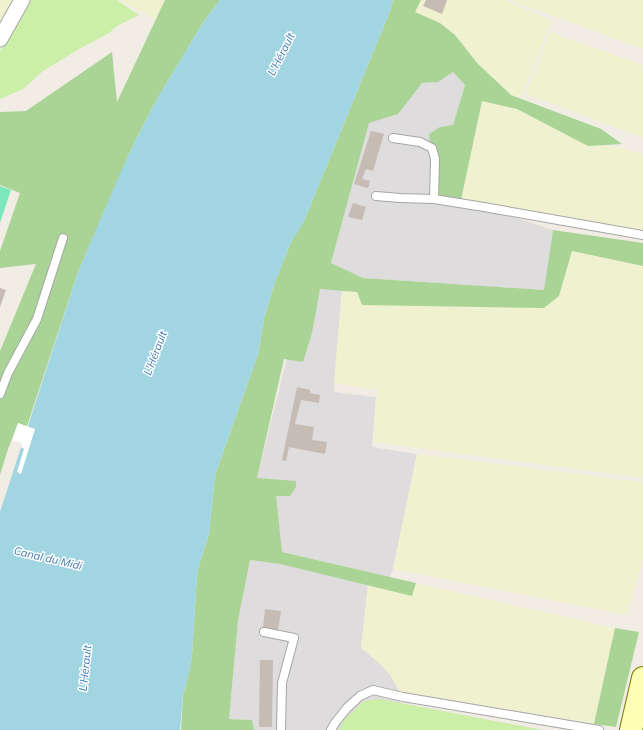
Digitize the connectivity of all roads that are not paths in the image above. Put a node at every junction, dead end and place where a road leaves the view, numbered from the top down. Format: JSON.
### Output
{"nodes":[{"id":1,"x":22,"y":0,"type":"edge"},
{"id":2,"x":0,"y":39,"type":"edge"},
{"id":3,"x":393,"y":138,"type":"dead end"},
{"id":4,"x":376,"y":196,"type":"dead end"},
{"id":5,"x":434,"y":199,"type":"junction"},
{"id":6,"x":643,"y":235,"type":"edge"},
{"id":7,"x":63,"y":238,"type":"dead end"},
{"id":8,"x":0,"y":394,"type":"edge"},
{"id":9,"x":264,"y":632,"type":"dead end"},
{"id":10,"x":643,"y":678,"type":"edge"},
{"id":11,"x":636,"y":722,"type":"edge"},
{"id":12,"x":281,"y":730,"type":"edge"},
{"id":13,"x":331,"y":730,"type":"edge"},
{"id":14,"x":599,"y":730,"type":"edge"}],
"edges":[{"from":1,"to":2,"type":"street"},
{"from":3,"to":5,"type":"lane"},
{"from":4,"to":5,"type":"lane"},
{"from":5,"to":6,"type":"lane"},
{"from":7,"to":8,"type":"lane"},
{"from":9,"to":12,"type":"lane"},
{"from":10,"to":11,"type":"main road"},
{"from":13,"to":14,"type":"lane"}]}
